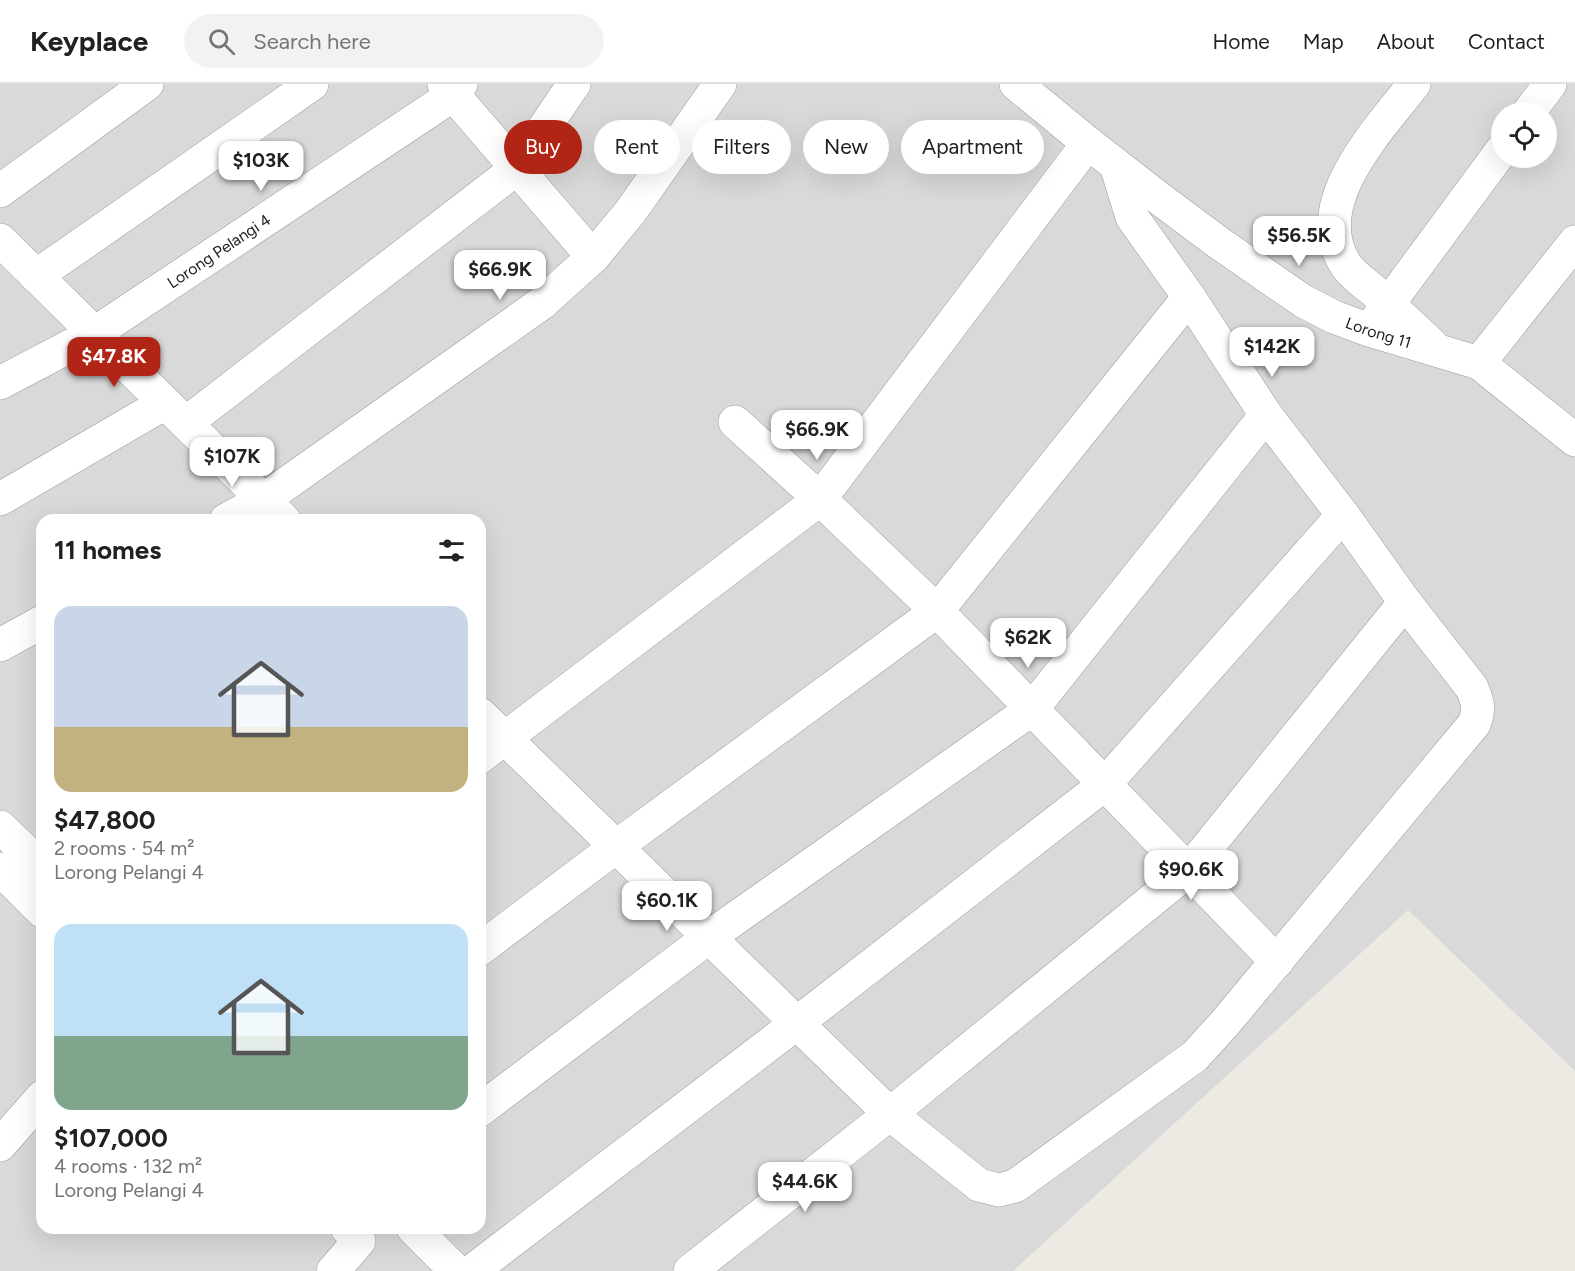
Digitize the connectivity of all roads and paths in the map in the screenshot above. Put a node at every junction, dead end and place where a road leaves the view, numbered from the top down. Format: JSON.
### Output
{"nodes":[{"id":1,"x":147,"y":84,"type":"edge"},
{"id":2,"x":312,"y":84,"type":"edge"},
{"id":3,"x":574,"y":84,"type":"edge"},
{"id":4,"x":720,"y":84,"type":"edge"},
{"id":5,"x":1016,"y":84,"type":"edge"},
{"id":6,"x":1414,"y":84,"type":"edge"},
{"id":7,"x":1550,"y":84,"type":"edge"},
{"id":8,"x":453,"y":88,"type":"edge"},
{"id":9,"x":109,"y":94,"type":"edge"},
{"id":10,"x":1536,"y":102,"type":"edge"},
{"id":11,"x":549,"y":120,"type":"edge"},
{"id":12,"x":1088,"y":143,"type":"junction"},
{"id":13,"x":504,"y":154,"type":"edge"},
{"id":14,"x":1116,"y":165,"type":"junction"},
{"id":15,"x":1491,"y":165,"type":"edge"},
{"id":16,"x":509,"y":174,"type":"edge"},
{"id":17,"x":520,"y":174,"type":"edge"},
{"id":18,"x":0,"y":191,"type":"edge"},
{"id":19,"x":0,"y":240,"type":"edge"},
{"id":20,"x":1575,"y":242,"type":"edge"},
{"id":21,"x":594,"y":258,"type":"junction"},
{"id":22,"x":36,"y":276,"type":"junction"},
{"id":23,"x":1189,"y":297,"type":"junction"},
{"id":24,"x":1388,"y":304,"type":"junction"},
{"id":25,"x":1369,"y":330,"type":"junction"},
{"id":26,"x":94,"y":333,"type":"junction"},
{"id":27,"x":1439,"y":351,"type":"junction"},
{"id":28,"x":1479,"y":363,"type":"junction"},
{"id":29,"x":0,"y":382,"type":"edge"},
{"id":30,"x":175,"y":413,"type":"junction"},
{"id":31,"x":1266,"y":415,"type":"junction"},
{"id":32,"x":735,"y":422,"type":"dead end"},
{"id":33,"x":1575,"y":440,"type":"edge"},
{"id":34,"x":0,"y":499,"type":"edge"},
{"id":35,"x":820,"y":499,"type":"junction"},
{"id":36,"x":273,"y":510,"type":"edge"},
{"id":37,"x":254,"y":514,"type":"edge"},
{"id":38,"x":1343,"y":515,"type":"junction"},
{"id":39,"x":1405,"y":602,"type":"junction"},
{"id":40,"x":937,"y":611,"type":"junction"},
{"id":41,"x":36,"y":625,"type":"edge"},
{"id":42,"x":0,"y":645,"type":"edge"},
{"id":43,"x":1032,"y":709,"type":"junction"},
{"id":44,"x":486,"y":731,"type":"edge"},
{"id":45,"x":492,"y":748,"type":"edge"},
{"id":46,"x":1105,"y":784,"type":"junction"},
{"id":47,"x":0,"y":827,"type":"edge"},
{"id":48,"x":617,"y":846,"type":"junction"},
{"id":49,"x":36,"y":861,"type":"edge"},
{"id":50,"x":0,"y":869,"type":"edge"},
{"id":51,"x":1189,"y":870,"type":"junction"},
{"id":52,"x":36,"y":905,"type":"edge"},
{"id":53,"x":709,"y":937,"type":"junction"},
{"id":54,"x":486,"y":944,"type":"edge"},
{"id":55,"x":1277,"y":962,"type":"junction"},
{"id":56,"x":797,"y":1023,"type":"junction"},
{"id":57,"x":36,"y":1104,"type":"edge"},
{"id":58,"x":486,"y":1105,"type":"edge"},
{"id":59,"x":890,"y":1114,"type":"junction"},
{"id":60,"x":0,"y":1145,"type":"edge"},
{"id":61,"x":353,"y":1234,"type":"edge"},
{"id":62,"x":419,"y":1234,"type":"edge"},
{"id":63,"x":333,"y":1271,"type":"edge"},
{"id":64,"x":456,"y":1271,"type":"edge"},
{"id":65,"x":471,"y":1271,"type":"edge"},
{"id":66,"x":690,"y":1271,"type":"edge"}],
"edges":[{"from":1,"to":9,"type":"street"},
{"from":2,"to":22,"type":"street"},
{"from":3,"to":11,"type":"street"},
{"from":4,"to":21,"type":"street"},
{"from":5,"to":12,"type":"street","name":"Lorong 11"},
{"from":6,"to":24,"type":"street"},
{"from":7,"to":10,"type":"street"},
{"from":8,"to":13,"type":"street"},
{"from":8,"to":26,"type":"street","name":"Lorong Pelangi 4"},
{"from":9,"to":18,"type":"street"},
{"from":12,"to":14,"type":"street","name":"Lorong 11"},
{"from":12,"to":35,"type":"street"},
{"from":14,"to":23,"type":"street"},
{"from":14,"to":25,"type":"street","name":"Lorong 11"},
{"from":15,"to":24,"type":"street"},
{"from":16,"to":30,"type":"street"},
{"from":17,"to":21,"type":"street"},
{"from":19,"to":22,"type":"street"},
{"from":20,"to":28,"type":"street"},
{"from":21,"to":36,"type":"street"},
{"from":22,"to":26,"type":"street"},
{"from":23,"to":31,"type":"street"},
{"from":23,"to":40,"type":"street"},
{"from":24,"to":25,"type":"street"},
{"from":24,"to":27,"type":"street"},
{"from":25,"to":27,"type":"street","name":"Lorong 11"},
{"from":26,"to":29,"type":"street","name":"Lorong Pelangi 4"},
{"from":26,"to":30,"type":"street"},
{"from":27,"to":28,"type":"street","name":"Lorong 11"},
{"from":28,"to":33,"type":"street","name":"Lorong 11"},
{"from":30,"to":34,"type":"street"},
{"from":30,"to":36,"type":"street"},
{"from":31,"to":38,"type":"street"},
{"from":31,"to":43,"type":"street"},
{"from":32,"to":35,"type":"street"},
{"from":35,"to":40,"type":"street"},
{"from":35,"to":45,"type":"street"},
{"from":36,"to":37,"type":"street"},
{"from":38,"to":39,"type":"street"},
{"from":38,"to":46,"type":"street"},
{"from":39,"to":51,"type":"street"},
{"from":39,"to":55,"type":"street"},
{"from":40,"to":43,"type":"street"},
{"from":40,"to":48,"type":"street"},
{"from":41,"to":42,"type":"street"},
{"from":43,"to":46,"type":"street"},
{"from":43,"to":53,"type":"street"},
{"from":44,"to":45,"type":"street"},
{"from":45,"to":48,"type":"street"},
{"from":46,"to":51,"type":"street"},
{"from":46,"to":56,"type":"street"},
{"from":47,"to":49,"type":"street"},
{"from":48,"to":53,"type":"street"},
{"from":48,"to":54,"type":"street"},
{"from":50,"to":52,"type":"street"},
{"from":51,"to":55,"type":"street"},
{"from":51,"to":59,"type":"street"},
{"from":53,"to":56,"type":"street"},
{"from":53,"to":58,"type":"street"},
{"from":55,"to":59,"type":"street"},
{"from":56,"to":59,"type":"street"},
{"from":56,"to":65,"type":"street"},
{"from":57,"to":60,"type":"street"},
{"from":59,"to":66,"type":"street"},
{"from":61,"to":63,"type":"street"},
{"from":62,"to":64,"type":"street"}]}
